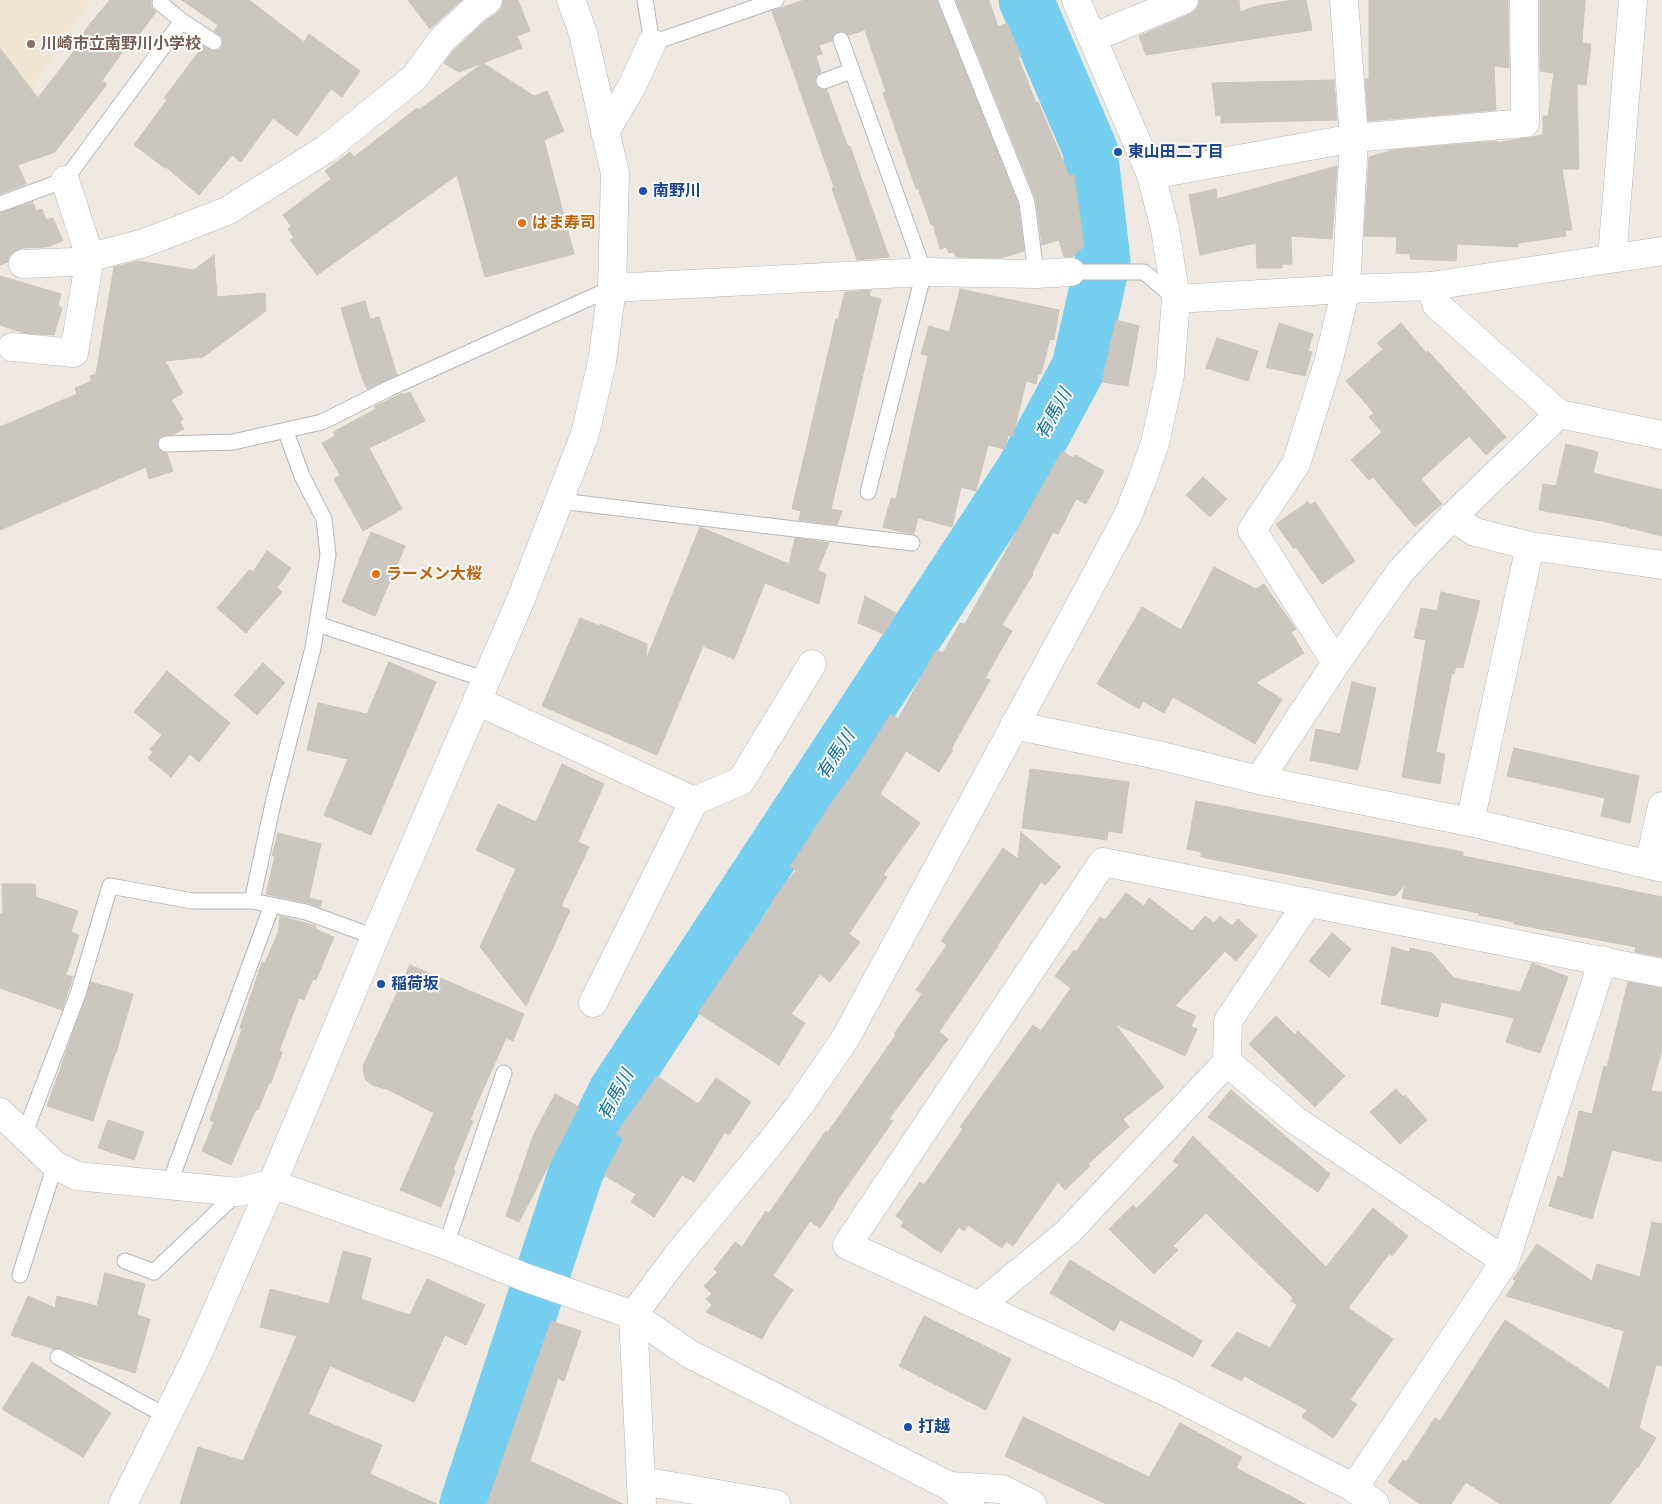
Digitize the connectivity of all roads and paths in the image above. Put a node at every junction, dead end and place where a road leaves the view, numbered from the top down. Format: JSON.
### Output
{"nodes":[{"id":1,"x":488,"y":0,"type":"edge"},
{"id":2,"x":571,"y":0,"type":"edge"},
{"id":3,"x":645,"y":0,"type":"edge"},
{"id":4,"x":776,"y":0,"type":"edge"},
{"id":5,"x":946,"y":0,"type":"edge"},
{"id":6,"x":1076,"y":0,"type":"edge"},
{"id":7,"x":1184,"y":0,"type":"edge"},
{"id":8,"x":1344,"y":0,"type":"edge"},
{"id":9,"x":1524,"y":0,"type":"edge"},
{"id":10,"x":1633,"y":0,"type":"edge"},
{"id":11,"x":160,"y":4,"type":"dead end"},
{"id":12,"x":182,"y":21,"type":"junction"},
{"id":13,"x":1092,"y":38,"type":"junction"},
{"id":14,"x":841,"y":40,"type":"dead end"},
{"id":15,"x":214,"y":42,"type":"dead end"},
{"id":16,"x":652,"y":43,"type":"junction"},
{"id":17,"x":851,"y":71,"type":"junction"},
{"id":18,"x":824,"y":81,"type":"dead end"},
{"id":19,"x":605,"y":132,"type":"junction"},
{"id":20,"x":1354,"y":138,"type":"junction"},
{"id":21,"x":1151,"y":175,"type":"junction"},
{"id":22,"x":65,"y":180,"type":"junction"},
{"id":23,"x":0,"y":204,"type":"edge"},
{"id":24,"x":1662,"y":250,"type":"edge"},
{"id":25,"x":90,"y":257,"type":"junction"},
{"id":26,"x":1612,"y":258,"type":"junction"},
{"id":27,"x":23,"y":264,"type":"dead end"},
{"id":28,"x":924,"y":272,"type":"junction"},
{"id":29,"x":1071,"y":272,"type":"joint"},
{"id":30,"x":1036,"y":274,"type":"junction"},
{"id":31,"x":1431,"y":286,"type":"junction"},
{"id":32,"x":612,"y":288,"type":"junction"},
{"id":33,"x":1346,"y":290,"type":"junction"},
{"id":34,"x":1176,"y":299,"type":"junction"},
{"id":35,"x":12,"y":347,"type":"dead end"},
{"id":36,"x":1559,"y":414,"type":"junction"},
{"id":37,"x":286,"y":432,"type":"junction"},
{"id":38,"x":1662,"y":435,"type":"edge"},
{"id":39,"x":166,"y":444,"type":"dead end"},
{"id":40,"x":868,"y":492,"type":"dead end"},
{"id":41,"x":560,"y":501,"type":"junction"},
{"id":42,"x":1452,"y":517,"type":"junction"},
{"id":43,"x":912,"y":543,"type":"dead end"},
{"id":44,"x":1530,"y":546,"type":"junction"},
{"id":45,"x":1662,"y":565,"type":"edge"},
{"id":46,"x":317,"y":624,"type":"junction"},
{"id":47,"x":1336,"y":663,"type":"junction"},
{"id":48,"x":812,"y":664,"type":"dead end"},
{"id":49,"x":482,"y":690,"type":"junction"},
{"id":50,"x":1014,"y":725,"type":"junction"},
{"id":51,"x":1259,"y":780,"type":"junction"},
{"id":52,"x":694,"y":801,"type":"junction"},
{"id":53,"x":1662,"y":806,"type":"edge"},
{"id":54,"x":1470,"y":822,"type":"junction"},
{"id":55,"x":1656,"y":866,"type":"edge"},
{"id":56,"x":252,"y":900,"type":"junction"},
{"id":57,"x":1308,"y":902,"type":"junction"},
{"id":58,"x":272,"y":905,"type":"junction"},
{"id":59,"x":375,"y":937,"type":"junction"},
{"id":60,"x":1603,"y":960,"type":"junction"},
{"id":61,"x":1662,"y":973,"type":"edge"},
{"id":62,"x":593,"y":1003,"type":"dead end"},
{"id":63,"x":1227,"y":1062,"type":"junction"},
{"id":64,"x":504,"y":1073,"type":"dead end"},
{"id":65,"x":0,"y":1112,"type":"edge"},
{"id":66,"x":24,"y":1135,"type":"junction"},
{"id":67,"x":54,"y":1165,"type":"junction"},
{"id":68,"x":272,"y":1184,"type":"junction"},
{"id":69,"x":170,"y":1185,"type":"junction"},
{"id":70,"x":238,"y":1192,"type":"junction"},
{"id":71,"x":446,"y":1245,"type":"junction"},
{"id":72,"x":125,"y":1261,"type":"dead end"},
{"id":73,"x":1505,"y":1261,"type":"junction"},
{"id":74,"x":20,"y":1275,"type":"dead end"},
{"id":75,"x":980,"y":1305,"type":"junction"},
{"id":76,"x":633,"y":1315,"type":"junction"},
{"id":77,"x":58,"y":1357,"type":"dead end"},
{"id":78,"x":168,"y":1417,"type":"junction"},
{"id":79,"x":949,"y":1486,"type":"junction"},
{"id":80,"x":1354,"y":1488,"type":"junction"},
{"id":81,"x":642,"y":1492,"type":"edge"},
{"id":82,"x":123,"y":1504,"type":"edge"},
{"id":83,"x":776,"y":1504,"type":"edge"},
{"id":84,"x":970,"y":1504,"type":"edge"},
{"id":85,"x":1032,"y":1504,"type":"edge"},
{"id":86,"x":1376,"y":1504,"type":"edge"}],
"edges":[{"from":1,"to":25,"type":"street"},
{"from":2,"to":19,"type":"street"},
{"from":3,"to":16,"type":"lane"},
{"from":4,"to":16,"type":"lane"},
{"from":5,"to":30,"type":"lane"},
{"from":6,"to":13,"type":"street"},
{"from":7,"to":13,"type":"street"},
{"from":8,"to":20,"type":"street"},
{"from":9,"to":20,"type":"street"},
{"from":10,"to":26,"type":"street"},
{"from":11,"to":12,"type":"lane"},
{"from":12,"to":15,"type":"lane"},
{"from":12,"to":22,"type":"lane"},
{"from":13,"to":21,"type":"street"},
{"from":14,"to":17,"type":"lane"},
{"from":16,"to":19,"type":"street"},
{"from":17,"to":18,"type":"lane"},
{"from":17,"to":28,"type":"lane"},
{"from":19,"to":32,"type":"street"},
{"from":20,"to":21,"type":"street"},
{"from":20,"to":33,"type":"street"},
{"from":21,"to":34,"type":"street"},
{"from":22,"to":23,"type":"lane"},
{"from":22,"to":25,"type":"street"},
{"from":24,"to":26,"type":"street"},
{"from":25,"to":27,"type":"street"},
{"from":25,"to":35,"type":"street"},
{"from":26,"to":31,"type":"street"},
{"from":28,"to":30,"type":"street"},
{"from":28,"to":32,"type":"street"},
{"from":28,"to":40,"type":"lane"},
{"from":29,"to":30,"type":"street"},
{"from":29,"to":34,"type":"lane"},
{"from":31,"to":33,"type":"street"},
{"from":31,"to":36,"type":"street"},
{"from":32,"to":37,"type":"lane"},
{"from":32,"to":41,"type":"street"},
{"from":33,"to":34,"type":"street"},
{"from":33,"to":47,"type":"street"},
{"from":34,"to":50,"type":"street"},
{"from":36,"to":38,"type":"street"},
{"from":36,"to":42,"type":"street"},
{"from":37,"to":39,"type":"lane"},
{"from":37,"to":46,"type":"lane"},
{"from":41,"to":43,"type":"lane"},
{"from":41,"to":49,"type":"street"},
{"from":42,"to":44,"type":"street"},
{"from":42,"to":47,"type":"street"},
{"from":44,"to":45,"type":"street"},
{"from":44,"to":54,"type":"street"},
{"from":46,"to":49,"type":"lane"},
{"from":46,"to":56,"type":"lane"},
{"from":47,"to":51,"type":"street"},
{"from":48,"to":52,"type":"street"},
{"from":49,"to":52,"type":"street"},
{"from":49,"to":59,"type":"street"},
{"from":50,"to":51,"type":"street"},
{"from":50,"to":76,"type":"street"},
{"from":51,"to":54,"type":"street"},
{"from":52,"to":62,"type":"street"},
{"from":53,"to":55,"type":"street"},
{"from":54,"to":55,"type":"street"},
{"from":56,"to":58,"type":"lane"},
{"from":56,"to":66,"type":"lane"},
{"from":57,"to":60,"type":"street"},
{"from":57,"to":63,"type":"street"},
{"from":57,"to":75,"type":"street"},
{"from":58,"to":59,"type":"lane"},
{"from":58,"to":69,"type":"lane"},
{"from":59,"to":68,"type":"street"},
{"from":60,"to":61,"type":"street"},
{"from":60,"to":73,"type":"street"},
{"from":63,"to":73,"type":"street"},
{"from":63,"to":75,"type":"street"},
{"from":64,"to":71,"type":"lane"},
{"from":65,"to":66,"type":"street"},
{"from":66,"to":67,"type":"street"},
{"from":67,"to":69,"type":"street"},
{"from":67,"to":74,"type":"lane"},
{"from":68,"to":70,"type":"street"},
{"from":68,"to":71,"type":"street"},
{"from":68,"to":78,"type":"street"},
{"from":69,"to":70,"type":"street"},
{"from":70,"to":72,"type":"lane"},
{"from":71,"to":76,"type":"street"},
{"from":73,"to":80,"type":"street"},
{"from":75,"to":80,"type":"street"},
{"from":76,"to":79,"type":"street"},
{"from":76,"to":81,"type":"street"},
{"from":77,"to":78,"type":"lane"},
{"from":78,"to":82,"type":"street"},
{"from":79,"to":84,"type":"street"},
{"from":79,"to":85,"type":"street"},
{"from":80,"to":86,"type":"street"},
{"from":81,"to":83,"type":"street"}]}
